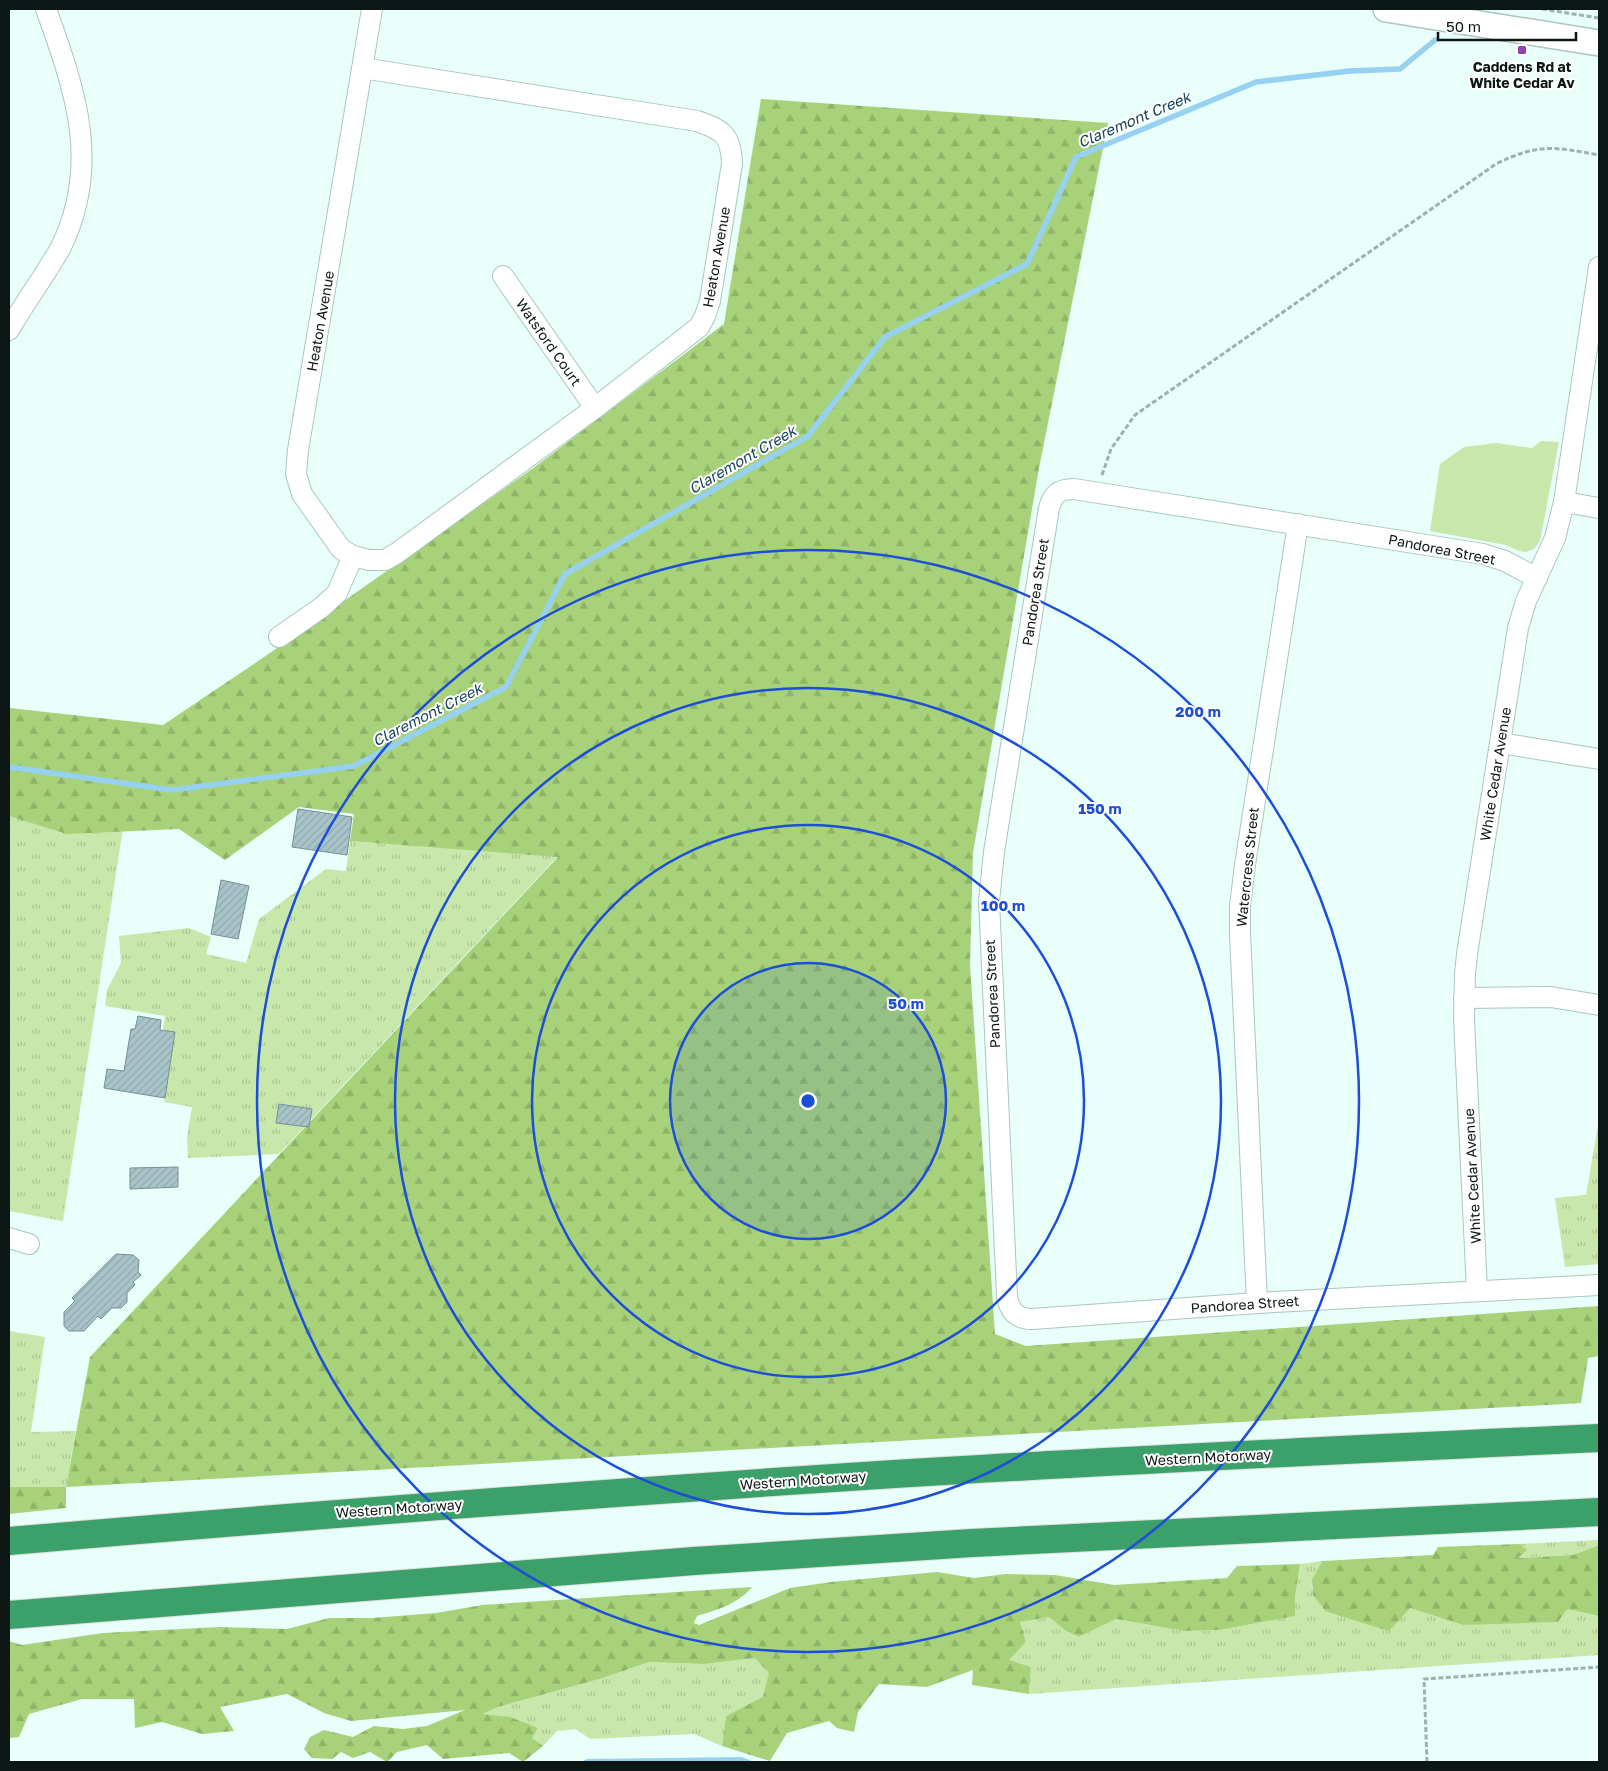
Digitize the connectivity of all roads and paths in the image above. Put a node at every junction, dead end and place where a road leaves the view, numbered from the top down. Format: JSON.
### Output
{"nodes":[{"id":1,"x":46,"y":9,"type":"edge"},
{"id":2,"x":372,"y":9,"type":"edge"},
{"id":3,"x":1386,"y":9,"type":"edge"},
{"id":4,"x":1542,"y":9,"type":"edge"},
{"id":5,"x":1599,"y":18,"type":"edge"},
{"id":6,"x":1599,"y":43,"type":"edge"},
{"id":7,"x":362,"y":68,"type":"junction"},
{"id":8,"x":1599,"y":155,"type":"edge"},
{"id":9,"x":1599,"y":267,"type":"edge"},
{"id":10,"x":502,"y":276,"type":"dead end"},
{"id":11,"x":1597,"y":289,"type":"edge"},
{"id":12,"x":9,"y":330,"type":"edge"},
{"id":13,"x":595,"y":408,"type":"junction"},
{"id":14,"x":1100,"y":493,"type":"junction"},
{"id":15,"x":1564,"y":502,"type":"junction"},
{"id":16,"x":1599,"y":508,"type":"edge"},
{"id":17,"x":1298,"y":524,"type":"junction"},
{"id":18,"x":353,"y":556,"type":"junction"},
{"id":19,"x":1537,"y":578,"type":"junction"},
{"id":20,"x":279,"y":636,"type":"dead end"},
{"id":21,"x":1500,"y":743,"type":"junction"},
{"id":22,"x":1599,"y":759,"type":"edge"},
{"id":23,"x":1464,"y":998,"type":"junction"},
{"id":24,"x":1599,"y":1005,"type":"edge"},
{"id":25,"x":9,"y":1238,"type":"edge"},
{"id":26,"x":29,"y":1244,"type":"dead end"},
{"id":27,"x":1599,"y":1285,"type":"edge"},
{"id":28,"x":1477,"y":1291,"type":"junction"},
{"id":29,"x":1257,"y":1303,"type":"junction"},
{"id":30,"x":1599,"y":1438,"type":"edge"},
{"id":31,"x":1599,"y":1512,"type":"edge"},
{"id":32,"x":9,"y":1541,"type":"edge"},
{"id":33,"x":9,"y":1615,"type":"edge"},
{"id":34,"x":1599,"y":1667,"type":"edge"},
{"id":35,"x":1428,"y":1762,"type":"edge"}],
"edges":[{"from":1,"to":12,"type":"street"},
{"from":2,"to":7,"type":"street","name":"Heaton Avenue"},
{"from":3,"to":6,"type":"street"},
{"from":4,"to":5,"type":"path"},
{"from":7,"to":13,"type":"street","name":"Heaton Avenue"},
{"from":7,"to":18,"type":"street","name":"Heaton Avenue"},
{"from":8,"to":14,"type":"path"},
{"from":9,"to":11,"type":"street","name":"White Cedar Avenue"},
{"from":10,"to":13,"type":"street","name":"Watsford Court"},
{"from":11,"to":15,"type":"street","name":"White Cedar Avenue"},
{"from":13,"to":18,"type":"street","name":"Heaton Avenue"},
{"from":14,"to":17,"type":"street","name":"Pandorea Street"},
{"from":14,"to":29,"type":"street","name":"Pandorea Street"},
{"from":15,"to":16,"type":"street"},
{"from":15,"to":19,"type":"street","name":"White Cedar Avenue"},
{"from":17,"to":19,"type":"street","name":"Pandorea Street"},
{"from":17,"to":29,"type":"street","name":"Watercress Street"},
{"from":18,"to":20,"type":"street"},
{"from":19,"to":21,"type":"street","name":"White Cedar Avenue"},
{"from":21,"to":22,"type":"street"},
{"from":21,"to":23,"type":"street","name":"White Cedar Avenue"},
{"from":23,"to":24,"type":"street"},
{"from":23,"to":28,"type":"street","name":"White Cedar Avenue"},
{"from":25,"to":26,"type":"street"},
{"from":27,"to":28,"type":"street","name":"Pandorea Street"},
{"from":28,"to":29,"type":"street","name":"Pandorea Street"},
{"from":30,"to":32,"type":"highway","name":"Western Motorway"},
{"from":31,"to":33,"type":"highway"},
{"from":34,"to":35,"type":"path"}]}
